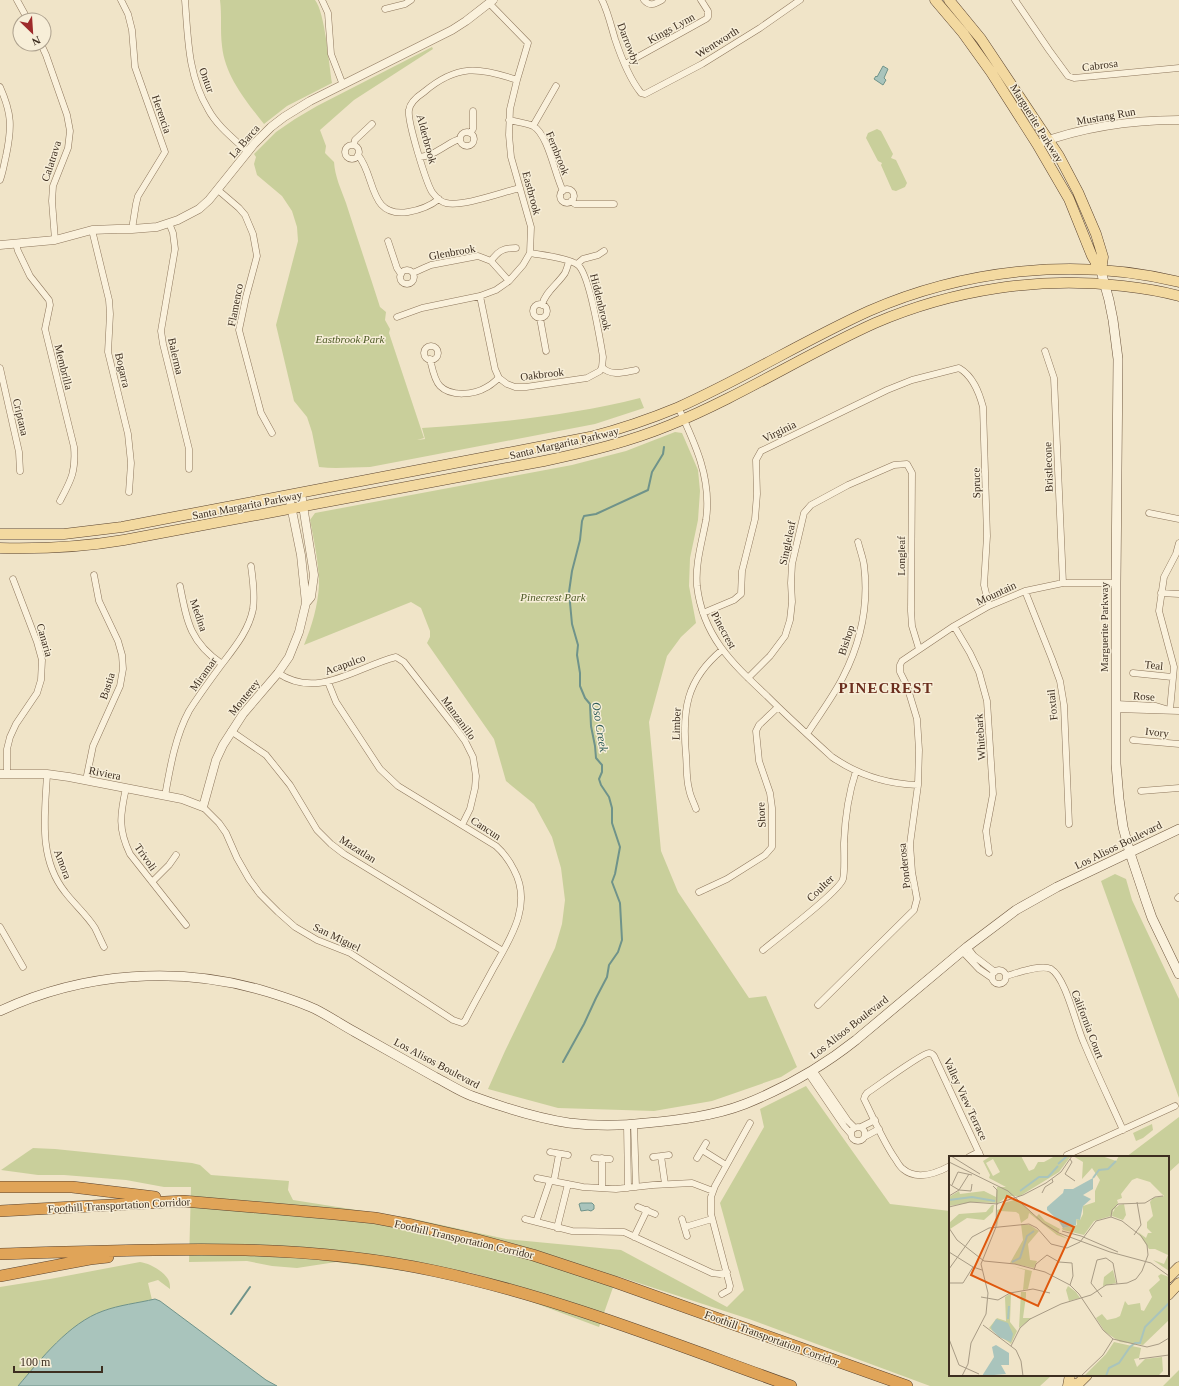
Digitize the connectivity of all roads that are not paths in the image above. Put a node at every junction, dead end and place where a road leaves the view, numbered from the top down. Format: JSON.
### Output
{"nodes":[{"id":1,"x":17,"y":0,"type":"edge"},
{"id":2,"x":121,"y":0,"type":"edge"},
{"id":3,"x":185,"y":0,"type":"edge"},
{"id":4,"x":322,"y":0,"type":"edge"},
{"id":5,"x":411,"y":0,"type":"edge"},
{"id":6,"x":602,"y":0,"type":"edge"},
{"id":7,"x":644,"y":0,"type":"edge"},
{"id":8,"x":662,"y":0,"type":"edge"},
{"id":9,"x":701,"y":0,"type":"edge"},
{"id":10,"x":800,"y":0,"type":"edge"},
{"id":11,"x":935,"y":0,"type":"edge"},
{"id":12,"x":949,"y":0,"type":"edge"},
{"id":13,"x":1015,"y":0,"type":"edge"},
{"id":14,"x":491,"y":2,"type":"edge"},
{"id":15,"x":385,"y":9,"type":"dead end"},
{"id":16,"x":24,"y":12,"type":"edge"},
{"id":17,"x":45,"y":52,"type":"edge"},
{"id":18,"x":625,"y":64,"type":"junction"},
{"id":19,"x":1179,"y":68,"type":"edge"},
{"id":20,"x":517,"y":80,"type":"junction"},
{"id":21,"x":343,"y":85,"type":"junction"},
{"id":22,"x":556,"y":86,"type":"dead end"},
{"id":23,"x":0,"y":87,"type":"edge"},
{"id":24,"x":641,"y":93,"type":"joint"},
{"id":25,"x":473,"y":111,"type":"dead end"},
{"id":26,"x":509,"y":120,"type":"junction"},
{"id":27,"x":1179,"y":120,"type":"edge"},
{"id":28,"x":372,"y":124,"type":"dead end"},
{"id":29,"x":533,"y":126,"type":"junction"},
{"id":30,"x":470,"y":133,"type":"junction"},
{"id":31,"x":460,"y":139,"type":"junction"},
{"id":32,"x":1049,"y":140,"type":"junction"},
{"id":33,"x":1037,"y":144,"type":"junction"},
{"id":34,"x":354,"y":145,"type":"junction"},
{"id":35,"x":248,"y":152,"type":"junction"},
{"id":36,"x":358,"y":155,"type":"junction"},
{"id":37,"x":420,"y":157,"type":"junction"},
{"id":38,"x":0,"y":180,"type":"edge"},
{"id":39,"x":520,"y":188,"type":"junction"},
{"id":40,"x":218,"y":190,"type":"junction"},
{"id":41,"x":563,"y":191,"type":"junction"},
{"id":42,"x":439,"y":199,"type":"junction"},
{"id":43,"x":571,"y":202,"type":"junction"},
{"id":44,"x":614,"y":204,"type":"dead end"},
{"id":45,"x":169,"y":224,"type":"junction"},
{"id":46,"x":132,"y":229,"type":"junction"},
{"id":47,"x":92,"y":230,"type":"junction"},
{"id":48,"x":55,"y":240,"type":"junction"},
{"id":49,"x":388,"y":241,"type":"dead end"},
{"id":50,"x":16,"y":244,"type":"junction"},
{"id":51,"x":0,"y":245,"type":"edge"},
{"id":52,"x":516,"y":248,"type":"dead end"},
{"id":53,"x":604,"y":251,"type":"dead end"},
{"id":54,"x":530,"y":252,"type":"junction"},
{"id":55,"x":569,"y":260,"type":"junction"},
{"id":56,"x":491,"y":261,"type":"junction"},
{"id":57,"x":577,"y":264,"type":"junction"},
{"id":58,"x":1101,"y":270,"type":"junction"},
{"id":59,"x":413,"y":273,"type":"junction"},
{"id":60,"x":401,"y":274,"type":"junction"},
{"id":61,"x":509,"y":281,"type":"junction"},
{"id":62,"x":1179,"y":282,"type":"edge"},
{"id":63,"x":1105,"y":284,"type":"junction"},
{"id":64,"x":480,"y":296,"type":"junction"},
{"id":65,"x":1179,"y":296,"type":"edge"},
{"id":66,"x":542,"y":305,"type":"junction"},
{"id":67,"x":397,"y":317,"type":"dead end"},
{"id":68,"x":540,"y":318,"type":"junction"},
{"id":69,"x":546,"y":351,"type":"dead end"},
{"id":70,"x":1045,"y":351,"type":"dead end"},
{"id":71,"x":430,"y":359,"type":"dead end"},
{"id":72,"x":0,"y":368,"type":"edge"},
{"id":73,"x":959,"y":368,"type":"joint"},
{"id":74,"x":601,"y":369,"type":"junction"},
{"id":75,"x":636,"y":370,"type":"dead end"},
{"id":76,"x":499,"y":378,"type":"junction"},
{"id":77,"x":678,"y":407,"type":"junction"},
{"id":78,"x":684,"y":419,"type":"junction"},
{"id":79,"x":272,"y":432,"type":"dead end"},
{"id":80,"x":907,"y":464,"type":"joint"},
{"id":81,"x":189,"y":469,"type":"dead end"},
{"id":82,"x":20,"y":471,"type":"dead end"},
{"id":83,"x":129,"y":492,"type":"dead end"},
{"id":84,"x":301,"y":494,"type":"junction"},
{"id":85,"x":289,"y":496,"type":"junction"},
{"id":86,"x":60,"y":501,"type":"dead end"},
{"id":87,"x":303,"y":507,"type":"junction"},
{"id":88,"x":292,"y":509,"type":"junction"},
{"id":89,"x":1149,"y":513,"type":"dead end"},
{"id":90,"x":1179,"y":519,"type":"edge"},
{"id":91,"x":0,"y":534,"type":"edge"},
{"id":92,"x":858,"y":542,"type":"dead end"},
{"id":93,"x":1179,"y":543,"type":"edge"},
{"id":94,"x":0,"y":548,"type":"edge"},
{"id":95,"x":251,"y":566,"type":"dead end"},
{"id":96,"x":94,"y":575,"type":"dead end"},
{"id":97,"x":314,"y":575,"type":"junction"},
{"id":98,"x":302,"y":576,"type":"junction"},
{"id":99,"x":13,"y":579,"type":"dead end"},
{"id":100,"x":1063,"y":583,"type":"junction"},
{"id":101,"x":1116,"y":583,"type":"junction"},
{"id":102,"x":180,"y":586,"type":"dead end"},
{"id":103,"x":1025,"y":591,"type":"junction"},
{"id":104,"x":1161,"y":593,"type":"junction"},
{"id":105,"x":1179,"y":594,"type":"edge"},
{"id":106,"x":306,"y":603,"type":"junction"},
{"id":107,"x":989,"y":606,"type":"junction"},
{"id":108,"x":703,"y":613,"type":"junction"},
{"id":109,"x":954,"y":626,"type":"junction"},
{"id":110,"x":919,"y":649,"type":"junction"},
{"id":111,"x":722,"y":650,"type":"junction"},
{"id":112,"x":396,"y":657,"type":"joint"},
{"id":113,"x":222,"y":664,"type":"junction"},
{"id":114,"x":900,"y":665,"type":"joint"},
{"id":115,"x":278,"y":673,"type":"junction"},
{"id":116,"x":1133,"y":673,"type":"dead end"},
{"id":117,"x":748,"y":678,"type":"junction"},
{"id":118,"x":1172,"y":678,"type":"junction"},
{"id":119,"x":328,"y":682,"type":"junction"},
{"id":120,"x":778,"y":707,"type":"junction"},
{"id":121,"x":1116,"y":707,"type":"junction"},
{"id":122,"x":1170,"y":710,"type":"junction"},
{"id":123,"x":1179,"y":711,"type":"edge"},
{"id":124,"x":231,"y":731,"type":"junction"},
{"id":125,"x":807,"y":734,"type":"junction"},
{"id":126,"x":1133,"y":740,"type":"dead end"},
{"id":127,"x":1179,"y":744,"type":"edge"},
{"id":128,"x":856,"y":771,"type":"junction"},
{"id":129,"x":3,"y":774,"type":"edge"},
{"id":130,"x":47,"y":774,"type":"junction"},
{"id":131,"x":86,"y":780,"type":"junction"},
{"id":132,"x":918,"y":785,"type":"junction"},
{"id":133,"x":126,"y":788,"type":"junction"},
{"id":134,"x":1179,"y":788,"type":"edge"},
{"id":135,"x":1141,"y":791,"type":"dead end"},
{"id":136,"x":165,"y":796,"type":"junction"},
{"id":137,"x":204,"y":807,"type":"junction"},
{"id":138,"x":696,"y":810,"type":"dead end"},
{"id":139,"x":1069,"y":824,"type":"dead end"},
{"id":140,"x":462,"y":825,"type":"junction"},
{"id":141,"x":1179,"y":829,"type":"edge"},
{"id":142,"x":989,"y":853,"type":"dead end"},
{"id":143,"x":1130,"y":853,"type":"junction"},
{"id":144,"x":176,"y":855,"type":"dead end"},
{"id":145,"x":152,"y":882,"type":"junction"},
{"id":146,"x":699,"y":892,"type":"dead end"},
{"id":147,"x":186,"y":925,"type":"dead end"},
{"id":148,"x":0,"y":927,"type":"edge"},
{"id":149,"x":104,"y":947,"type":"dead end"},
{"id":150,"x":964,"y":949,"type":"junction"},
{"id":151,"x":763,"y":950,"type":"dead end"},
{"id":152,"x":504,"y":951,"type":"junction"},
{"id":153,"x":23,"y":967,"type":"dead end"},
{"id":154,"x":995,"y":972,"type":"junction"},
{"id":155,"x":1179,"y":974,"type":"edge"},
{"id":156,"x":1006,"y":976,"type":"junction"},
{"id":157,"x":992,"y":978,"type":"junction"},
{"id":158,"x":818,"y":1006,"type":"dead end"},
{"id":159,"x":0,"y":1011,"type":"edge"},
{"id":160,"x":457,"y":1022,"type":"joint"},
{"id":161,"x":811,"y":1072,"type":"junction"},
{"id":162,"x":1175,"y":1106,"type":"dead end"},
{"id":163,"x":875,"y":1120,"type":"junction"},
{"id":164,"x":750,"y":1123,"type":"dead end"},
{"id":165,"x":631,"y":1125,"type":"junction"},
{"id":166,"x":858,"y":1128,"type":"junction"},
{"id":167,"x":879,"y":1129,"type":"junction"},
{"id":168,"x":1123,"y":1130,"type":"junction"},
{"id":169,"x":851,"y":1134,"type":"junction"},
{"id":170,"x":866,"y":1136,"type":"junction"},
{"id":171,"x":706,"y":1143,"type":"dead end"},
{"id":172,"x":702,"y":1150,"type":"junction"},
{"id":173,"x":550,"y":1152,"type":"dead end"},
{"id":174,"x":559,"y":1154,"type":"junction"},
{"id":175,"x":980,"y":1154,"type":"edge"},
{"id":176,"x":568,"y":1155,"type":"dead end"},
{"id":177,"x":669,"y":1155,"type":"dead end"},
{"id":178,"x":1067,"y":1155,"type":"dead end"},
{"id":179,"x":661,"y":1156,"type":"junction"},
{"id":180,"x":653,"y":1157,"type":"dead end"},
{"id":181,"x":594,"y":1158,"type":"dead end"},
{"id":182,"x":602,"y":1158,"type":"junction"},
{"id":183,"x":697,"y":1158,"type":"dead end"},
{"id":184,"x":610,"y":1159,"type":"dead end"},
{"id":185,"x":726,"y":1165,"type":"junction"},
{"id":186,"x":949,"y":1166,"type":"edge"},
{"id":187,"x":537,"y":1178,"type":"dead end"},
{"id":188,"x":552,"y":1181,"type":"junction"},
{"id":189,"x":568,"y":1184,"type":"junction"},
{"id":190,"x":664,"y":1184,"type":"junction"},
{"id":191,"x":0,"y":1187,"type":"edge"},
{"id":192,"x":636,"y":1187,"type":"junction"},
{"id":193,"x":602,"y":1188,"type":"junction"},
{"id":194,"x":628,"y":1188,"type":"junction"},
{"id":195,"x":713,"y":1190,"type":"junction"},
{"id":196,"x":183,"y":1201,"type":"junction"},
{"id":197,"x":638,"y":1206,"type":"dead end"},
{"id":198,"x":647,"y":1210,"type":"junction"},
{"id":199,"x":0,"y":1211,"type":"edge"},
{"id":200,"x":655,"y":1214,"type":"dead end"},
{"id":201,"x":526,"y":1219,"type":"dead end"},
{"id":202,"x":682,"y":1219,"type":"dead end"},
{"id":203,"x":712,"y":1219,"type":"junction"},
{"id":204,"x":536,"y":1222,"type":"junction"},
{"id":205,"x":685,"y":1227,"type":"junction"},
{"id":206,"x":557,"y":1228,"type":"junction"},
{"id":207,"x":687,"y":1236,"type":"dead end"},
{"id":208,"x":634,"y":1237,"type":"junction"},
{"id":209,"x":148,"y":1250,"type":"junction"},
{"id":210,"x":0,"y":1254,"type":"edge"},
{"id":211,"x":1179,"y":1267,"type":"edge"},
{"id":212,"x":726,"y":1272,"type":"junction"},
{"id":213,"x":0,"y":1276,"type":"edge"},
{"id":214,"x":1169,"y":1277,"type":"edge"},
{"id":215,"x":1179,"y":1283,"type":"edge"},
{"id":216,"x":722,"y":1294,"type":"dead end"},
{"id":217,"x":1169,"y":1294,"type":"edge"},
{"id":218,"x":1070,"y":1376,"type":"edge"},
{"id":219,"x":1086,"y":1376,"type":"edge"},
{"id":220,"x":792,"y":1386,"type":"edge"},
{"id":221,"x":907,"y":1386,"type":"edge"},
{"id":222,"x":1068,"y":1386,"type":"edge"}],
"edges":[{"from":1,"to":16,"type":"street"},
{"from":2,"to":46,"type":"street","name":"Herencia"},
{"from":3,"to":35,"type":"street","name":"Ontur"},
{"from":4,"to":21,"type":"street"},
{"from":5,"to":15,"type":"street"},
{"from":6,"to":18,"type":"street","name":"Darrowby"},
{"from":7,"to":8,"type":"street"},
{"from":9,"to":18,"type":"street","name":"Kings Lynn"},
{"from":10,"to":24,"type":"street","name":"Wentworth"},
{"from":11,"to":33,"type":"main road","name":"Marguerite Parkway"},
{"from":12,"to":32,"type":"main road","name":"Marguerite Parkway"},
{"from":13,"to":19,"type":"street","name":"Cabrosa"},
{"from":14,"to":20,"type":"street","name":"Eastbrook"},
{"from":14,"to":21,"type":"street","name":"La Barca"},
{"from":17,"to":48,"type":"street","name":"Calatrava"},
{"from":18,"to":24,"type":"street","name":"Darrowby"},
{"from":20,"to":26,"type":"street","name":"Eastbrook"},
{"from":20,"to":37,"type":"street","name":"Alderbrook"},
{"from":21,"to":35,"type":"street","name":"La Barca"},
{"from":22,"to":29,"type":"street"},
{"from":23,"to":38,"type":"street"},
{"from":25,"to":30,"type":"street"},
{"from":26,"to":29,"type":"street","name":"Fernbrook"},
{"from":26,"to":39,"type":"street","name":"Eastbrook"},
{"from":27,"to":32,"type":"street","name":"Mustang Run"},
{"from":28,"to":34,"type":"street"},
{"from":29,"to":41,"type":"street","name":"Fernbrook"},
{"from":30,"to":31,"type":"street"},
{"from":30,"to":31,"type":"street"},
{"from":31,"to":37,"type":"street"},
{"from":32,"to":33,"type":"street","name":"Mustang Run"},
{"from":32,"to":58,"type":"main road","name":"Marguerite Parkway"},
{"from":33,"to":58,"type":"main road","name":"Marguerite Parkway"},
{"from":34,"to":36,"type":"street"},
{"from":34,"to":36,"type":"street"},
{"from":35,"to":40,"type":"street","name":"La Barca"},
{"from":36,"to":42,"type":"street"},
{"from":37,"to":42,"type":"street","name":"Alderbrook"},
{"from":39,"to":42,"type":"street"},
{"from":39,"to":54,"type":"street","name":"Eastbrook"},
{"from":40,"to":45,"type":"street","name":"La Barca"},
{"from":40,"to":79,"type":"street","name":"Flamenco"},
{"from":41,"to":43,"type":"street"},
{"from":41,"to":43,"type":"street"},
{"from":43,"to":44,"type":"street"},
{"from":45,"to":46,"type":"street","name":"La Barca"},
{"from":45,"to":81,"type":"street","name":"Balerma"},
{"from":46,"to":47,"type":"street","name":"La Barca"},
{"from":47,"to":48,"type":"street","name":"La Barca"},
{"from":47,"to":83,"type":"street","name":"Bogarra"},
{"from":48,"to":50,"type":"street","name":"La Barca"},
{"from":49,"to":60,"type":"street"},
{"from":50,"to":51,"type":"street","name":"La Barca"},
{"from":50,"to":86,"type":"street","name":"Membrilla"},
{"from":52,"to":56,"type":"street"},
{"from":53,"to":57,"type":"street"},
{"from":54,"to":55,"type":"street","name":"Hiddenbrook"},
{"from":54,"to":61,"type":"street","name":"Eastbrook"},
{"from":55,"to":57,"type":"street","name":"Hiddenbrook"},
{"from":55,"to":66,"type":"street"},
{"from":56,"to":59,"type":"street","name":"Glenbrook"},
{"from":56,"to":61,"type":"street","name":"Glenbrook"},
{"from":57,"to":74,"type":"street","name":"Hiddenbrook"},
{"from":58,"to":62,"type":"main road","name":"Santa Margarita Parkway"},
{"from":58,"to":63,"type":"main road","name":"Marguerite Parkway"},
{"from":58,"to":77,"type":"main road","name":"Santa Margarita Parkway"},
{"from":59,"to":60,"type":"street"},
{"from":59,"to":60,"type":"street"},
{"from":61,"to":64,"type":"street","name":"Eastbrook"},
{"from":63,"to":65,"type":"main road","name":"Santa Margarita Parkway"},
{"from":63,"to":78,"type":"main road","name":"Santa Margarita Parkway"},
{"from":63,"to":101,"type":"main road","name":"Marguerite Parkway"},
{"from":64,"to":67,"type":"street","name":"Eastbrook"},
{"from":64,"to":76,"type":"street"},
{"from":66,"to":68,"type":"street"},
{"from":66,"to":68,"type":"street"},
{"from":68,"to":69,"type":"street"},
{"from":70,"to":100,"type":"street","name":"Bristlecone"},
{"from":71,"to":76,"type":"street"},
{"from":72,"to":82,"type":"street","name":"Criptana"},
{"from":73,"to":107,"type":"street","name":"Spruce"},
{"from":73,"to":108,"type":"street","name":"Virginia"},
{"from":74,"to":75,"type":"street"},
{"from":74,"to":76,"type":"street","name":"Oakbrook"},
{"from":77,"to":78,"type":"street","name":"Pinecrest"},
{"from":77,"to":84,"type":"main road","name":"Santa Margarita Parkway"},
{"from":78,"to":87,"type":"main road","name":"Santa Margarita Parkway"},
{"from":78,"to":108,"type":"street","name":"Pinecrest"},
{"from":80,"to":110,"type":"street","name":"Longleaf"},
{"from":80,"to":117,"type":"street","name":"Singleleaf"},
{"from":84,"to":85,"type":"main road","name":"Santa Margarita Parkway"},
{"from":84,"to":87,"type":"street","name":"Monterey"},
{"from":85,"to":88,"type":"street","name":"Monterey"},
{"from":85,"to":91,"type":"main road","name":"Santa Margarita Parkway"},
{"from":87,"to":88,"type":"main road","name":"Santa Margarita Parkway"},
{"from":87,"to":97,"type":"street","name":"Monterey"},
{"from":88,"to":94,"type":"main road","name":"Santa Margarita Parkway"},
{"from":88,"to":98,"type":"street","name":"Monterey"},
{"from":89,"to":90,"type":"street"},
{"from":92,"to":125,"type":"street","name":"Bishop"},
{"from":93,"to":104,"type":"street"},
{"from":95,"to":113,"type":"street","name":"Miramar"},
{"from":96,"to":131,"type":"street","name":"Bastia"},
{"from":97,"to":98,"type":"street"},
{"from":97,"to":106,"type":"street","name":"Monterey"},
{"from":98,"to":106,"type":"street","name":"Monterey"},
{"from":99,"to":129,"type":"street","name":"Canaria"},
{"from":100,"to":101,"type":"street","name":"Mountain"},
{"from":100,"to":103,"type":"street","name":"Mountain"},
{"from":101,"to":121,"type":"main road","name":"Marguerite Parkway"},
{"from":102,"to":113,"type":"street","name":"Medina"},
{"from":103,"to":107,"type":"street","name":"Mountain"},
{"from":103,"to":139,"type":"street","name":"Foxtail"},
{"from":104,"to":105,"type":"street"},
{"from":104,"to":118,"type":"street"},
{"from":106,"to":115,"type":"street","name":"Monterey"},
{"from":107,"to":109,"type":"street","name":"Mountain"},
{"from":108,"to":111,"type":"street","name":"Pinecrest"},
{"from":109,"to":110,"type":"street","name":"Mountain"},
{"from":109,"to":142,"type":"street","name":"Whitebark"},
{"from":110,"to":114,"type":"street","name":"Mountain"},
{"from":111,"to":117,"type":"street","name":"Pinecrest"},
{"from":111,"to":138,"type":"street","name":"Limber"},
{"from":112,"to":119,"type":"street","name":"Acapulco"},
{"from":112,"to":140,"type":"street","name":"Manzanillo"},
{"from":113,"to":136,"type":"street","name":"Miramar"},
{"from":114,"to":132,"type":"street","name":"Ponderosa"},
{"from":115,"to":119,"type":"street","name":"Acapulco"},
{"from":115,"to":124,"type":"street","name":"Monterey"},
{"from":116,"to":118,"type":"street","name":"Teal"},
{"from":117,"to":120,"type":"street","name":"Pinecrest"},
{"from":118,"to":122,"type":"street"},
{"from":119,"to":140,"type":"street","name":"Cancun"},
{"from":120,"to":125,"type":"street","name":"Pinecrest"},
{"from":120,"to":146,"type":"street","name":"Shore"},
{"from":121,"to":122,"type":"street","name":"Rose"},
{"from":121,"to":143,"type":"main road","name":"Marguerite Parkway"},
{"from":122,"to":123,"type":"street","name":"Rose"},
{"from":124,"to":137,"type":"street","name":"Monterey"},
{"from":124,"to":152,"type":"street","name":"Mazatlan"},
{"from":125,"to":128,"type":"street","name":"Pinecrest"},
{"from":126,"to":127,"type":"street","name":"Ivory"},
{"from":128,"to":132,"type":"street","name":"Pinecrest"},
{"from":128,"to":151,"type":"street","name":"Coulter"},
{"from":129,"to":130,"type":"street","name":"Riviera"},
{"from":130,"to":131,"type":"street","name":"Riviera"},
{"from":130,"to":149,"type":"street","name":"Amora"},
{"from":131,"to":133,"type":"street","name":"Riviera"},
{"from":132,"to":158,"type":"street","name":"Ponderosa"},
{"from":133,"to":136,"type":"street","name":"Riviera"},
{"from":133,"to":145,"type":"street","name":"Trivoli"},
{"from":134,"to":135,"type":"street"},
{"from":136,"to":137,"type":"street","name":"Riviera"},
{"from":137,"to":160,"type":"street","name":"San Miguel"},
{"from":140,"to":152,"type":"street","name":"Cancun"},
{"from":141,"to":143,"type":"main road","name":"Los Alisos Boulevard"},
{"from":143,"to":150,"type":"main road","name":"Los Alisos Boulevard"},
{"from":143,"to":155,"type":"main road","name":"Marguerite Parkway"},
{"from":144,"to":145,"type":"street"},
{"from":145,"to":147,"type":"street","name":"Trivoli"},
{"from":148,"to":153,"type":"street"},
{"from":150,"to":154,"type":"street"},
{"from":150,"to":157,"type":"street"},
{"from":150,"to":161,"type":"main road","name":"Los Alisos Boulevard"},
{"from":152,"to":160,"type":"street","name":"Cancun"},
{"from":154,"to":156,"type":"street"},
{"from":154,"to":157,"type":"street"},
{"from":156,"to":157,"type":"street","name":"California Court"},
{"from":156,"to":168,"type":"street","name":"California Court"},
{"from":159,"to":165,"type":"main road","name":"Los Alisos Boulevard"},
{"from":161,"to":165,"type":"main road","name":"Los Alisos Boulevard"},
{"from":161,"to":166,"type":"street"},
{"from":161,"to":169,"type":"street"},
{"from":162,"to":168,"type":"street"},
{"from":163,"to":166,"type":"street"},
{"from":163,"to":167,"type":"street","name":"Valley View Terrace"},
{"from":163,"to":175,"type":"street","name":"Valley View Terrace"},
{"from":164,"to":185,"type":"street"},
{"from":165,"to":192,"type":"street"},
{"from":165,"to":194,"type":"street"},
{"from":166,"to":169,"type":"street"},
{"from":166,"to":170,"type":"street"},
{"from":167,"to":170,"type":"street"},
{"from":167,"to":186,"type":"street","name":"Valley View Terrace"},
{"from":168,"to":178,"type":"street"},
{"from":169,"to":170,"type":"street"},
{"from":171,"to":172,"type":"street"},
{"from":172,"to":183,"type":"street"},
{"from":172,"to":185,"type":"street"},
{"from":173,"to":174,"type":"street"},
{"from":174,"to":176,"type":"street"},
{"from":174,"to":188,"type":"street"},
{"from":177,"to":179,"type":"street"},
{"from":179,"to":180,"type":"street"},
{"from":179,"to":190,"type":"street"},
{"from":181,"to":182,"type":"street"},
{"from":182,"to":184,"type":"street"},
{"from":182,"to":193,"type":"street"},
{"from":185,"to":195,"type":"street"},
{"from":187,"to":188,"type":"street"},
{"from":188,"to":189,"type":"street"},
{"from":188,"to":204,"type":"street"},
{"from":189,"to":193,"type":"street"},
{"from":189,"to":206,"type":"street"},
{"from":190,"to":192,"type":"street"},
{"from":190,"to":195,"type":"street"},
{"from":191,"to":196,"type":"highway"},
{"from":192,"to":194,"type":"street"},
{"from":193,"to":194,"type":"street"},
{"from":195,"to":203,"type":"street"},
{"from":196,"to":199,"type":"highway","name":"Foothill Transportation Corridor"},
{"from":196,"to":221,"type":"highway","name":"Foothill Transportation Corridor"},
{"from":197,"to":198,"type":"street"},
{"from":198,"to":200,"type":"street"},
{"from":198,"to":208,"type":"street"},
{"from":201,"to":204,"type":"street"},
{"from":202,"to":205,"type":"street"},
{"from":203,"to":205,"type":"street"},
{"from":203,"to":212,"type":"street"},
{"from":204,"to":206,"type":"street"},
{"from":205,"to":207,"type":"street"},
{"from":206,"to":208,"type":"street"},
{"from":208,"to":212,"type":"street"},
{"from":209,"to":210,"type":"highway"},
{"from":209,"to":213,"type":"highway"},
{"from":209,"to":220,"type":"highway"},
{"from":211,"to":214,"type":"main road"},
{"from":212,"to":216,"type":"street"},
{"from":215,"to":217,"type":"main road"},
{"from":218,"to":222,"type":"main road"},
{"from":219,"to":222,"type":"main road"}]}
